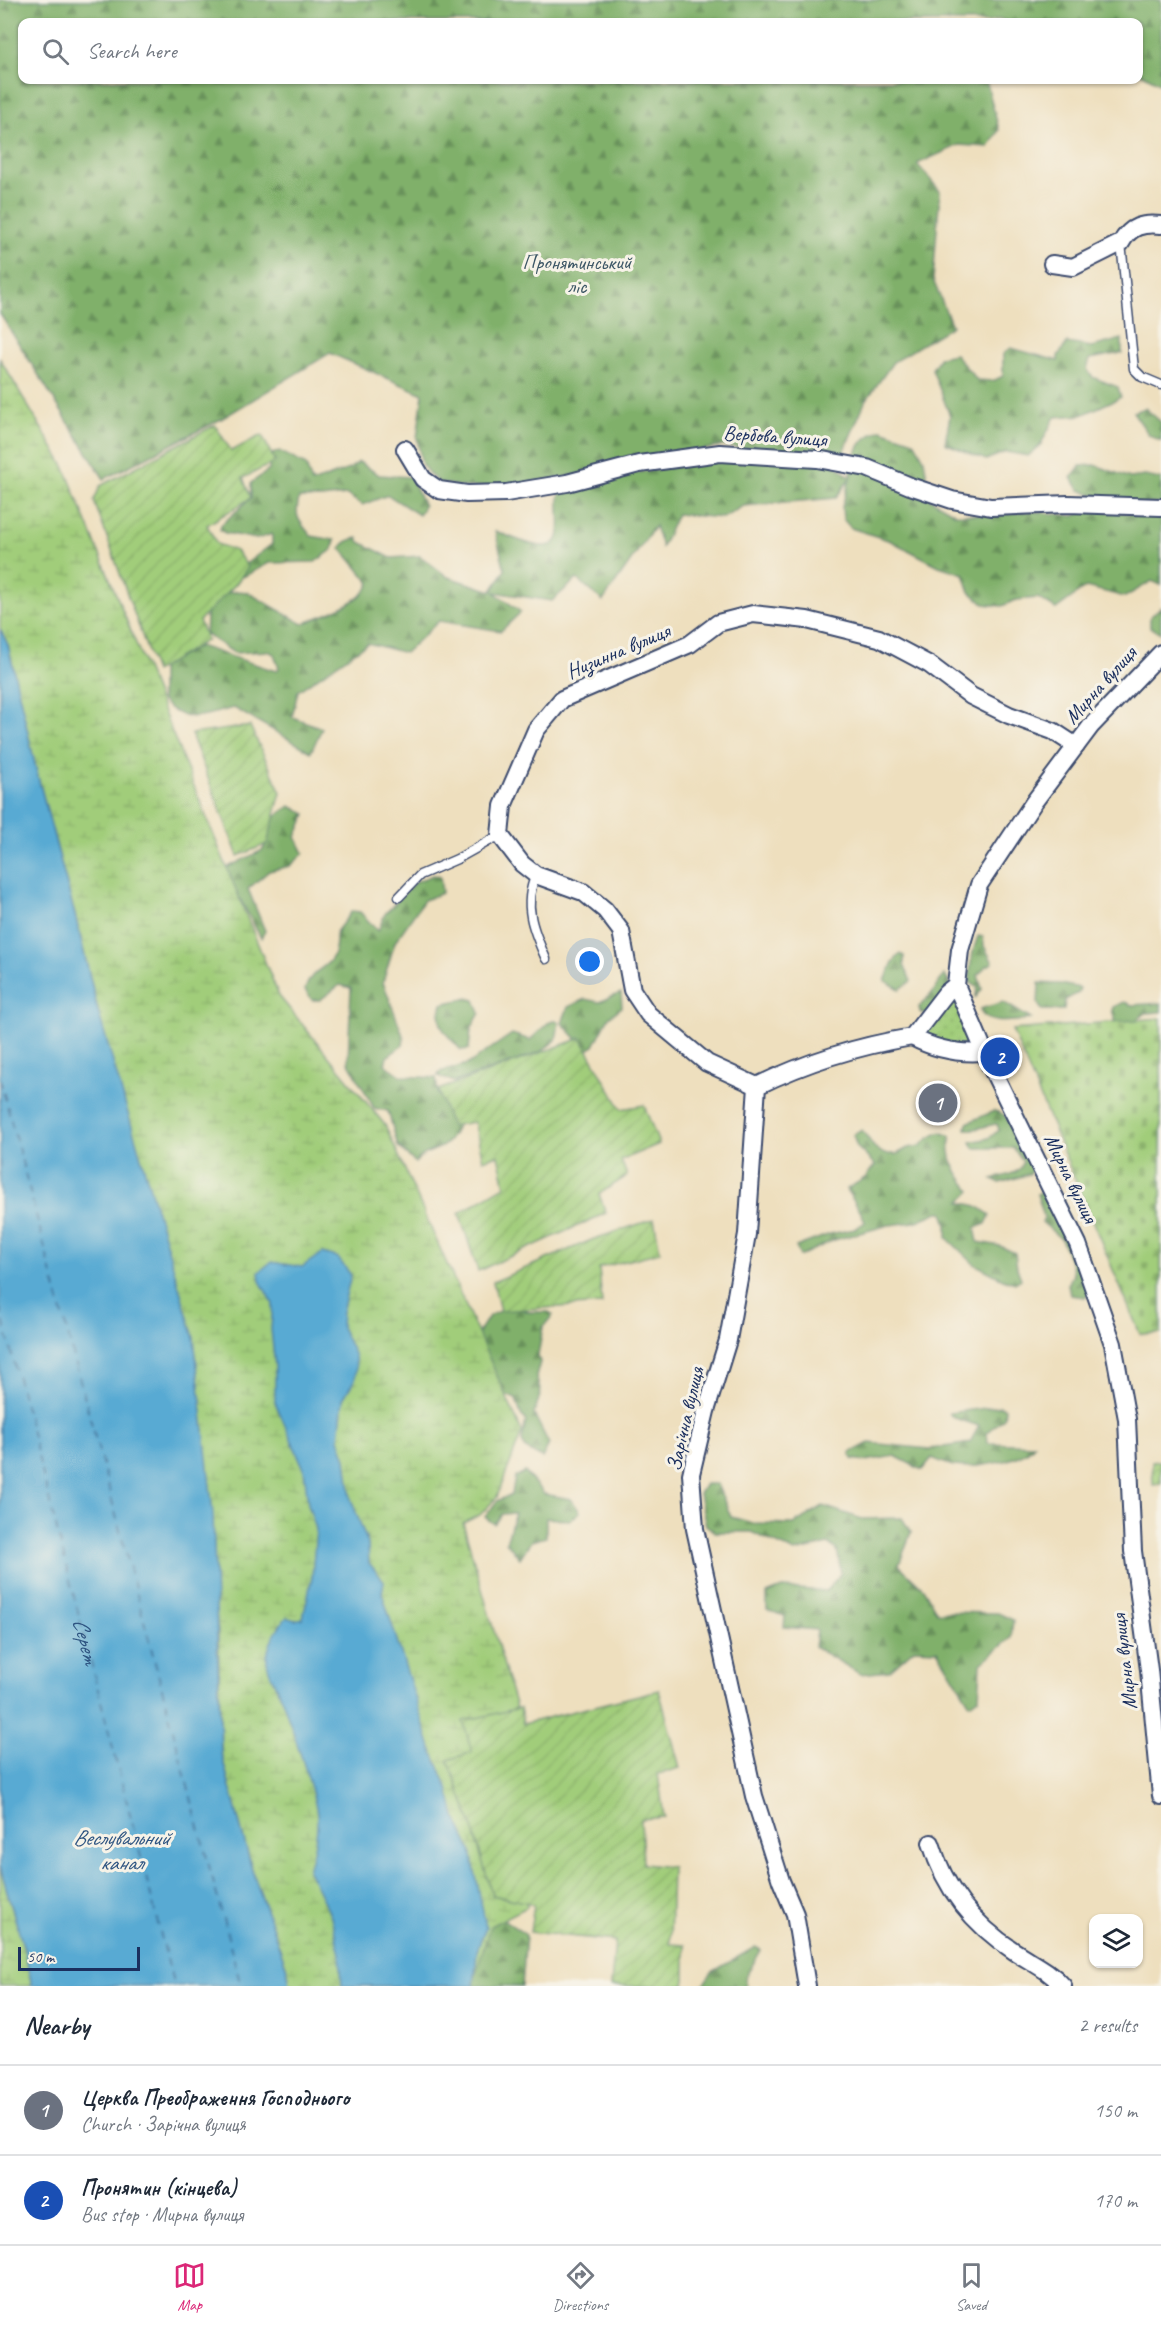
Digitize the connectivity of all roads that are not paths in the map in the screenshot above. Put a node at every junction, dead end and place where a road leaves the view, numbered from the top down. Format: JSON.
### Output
{"nodes":[{"id":1,"x":1161,"y":225,"type":"edge"},
{"id":2,"x":1121,"y":243,"type":"junction"},
{"id":3,"x":1052,"y":264,"type":"dead end"},
{"id":4,"x":1161,"y":385,"type":"edge"},
{"id":5,"x":405,"y":449,"type":"dead end"},
{"id":6,"x":1161,"y":507,"type":"edge"},
{"id":7,"x":1161,"y":652,"type":"edge"},
{"id":8,"x":1076,"y":746,"type":"junction"},
{"id":9,"x":500,"y":835,"type":"junction"},
{"id":10,"x":536,"y":875,"type":"junction"},
{"id":11,"x":399,"y":897,"type":"dead end"},
{"id":12,"x":546,"y":959,"type":"dead end"},
{"id":13,"x":956,"y":985,"type":"junction"},
{"id":14,"x":912,"y":1037,"type":"junction"},
{"id":15,"x":984,"y":1052,"type":"junction"},
{"id":16,"x":757,"y":1086,"type":"junction"},
{"id":17,"x":1161,"y":1796,"type":"edge"},
{"id":18,"x":931,"y":1844,"type":"dead end"},
{"id":19,"x":807,"y":1986,"type":"edge"},
{"id":20,"x":1063,"y":1986,"type":"edge"}],
"edges":[{"from":1,"to":2,"type":"street"},
{"from":2,"to":3,"type":"street"},
{"from":2,"to":4,"type":"lane"},
{"from":5,"to":6,"type":"street","name":"Вербова вулиця"},
{"from":7,"to":8,"type":"street","name":"Мирна вулиця"},
{"from":8,"to":9,"type":"street","name":"Низинна вулиця"},
{"from":8,"to":13,"type":"street","name":"Мирна вулиця"},
{"from":9,"to":10,"type":"street"},
{"from":9,"to":11,"type":"lane"},
{"from":10,"to":12,"type":"lane"},
{"from":10,"to":16,"type":"street"},
{"from":13,"to":14,"type":"street"},
{"from":13,"to":15,"type":"street","name":"Мирна вулиця"},
{"from":14,"to":15,"type":"street"},
{"from":14,"to":16,"type":"street"},
{"from":15,"to":17,"type":"street","name":"Мирна вулиця"},
{"from":16,"to":19,"type":"street","name":"Зарічна вулиця"},
{"from":18,"to":20,"type":"street"}]}
